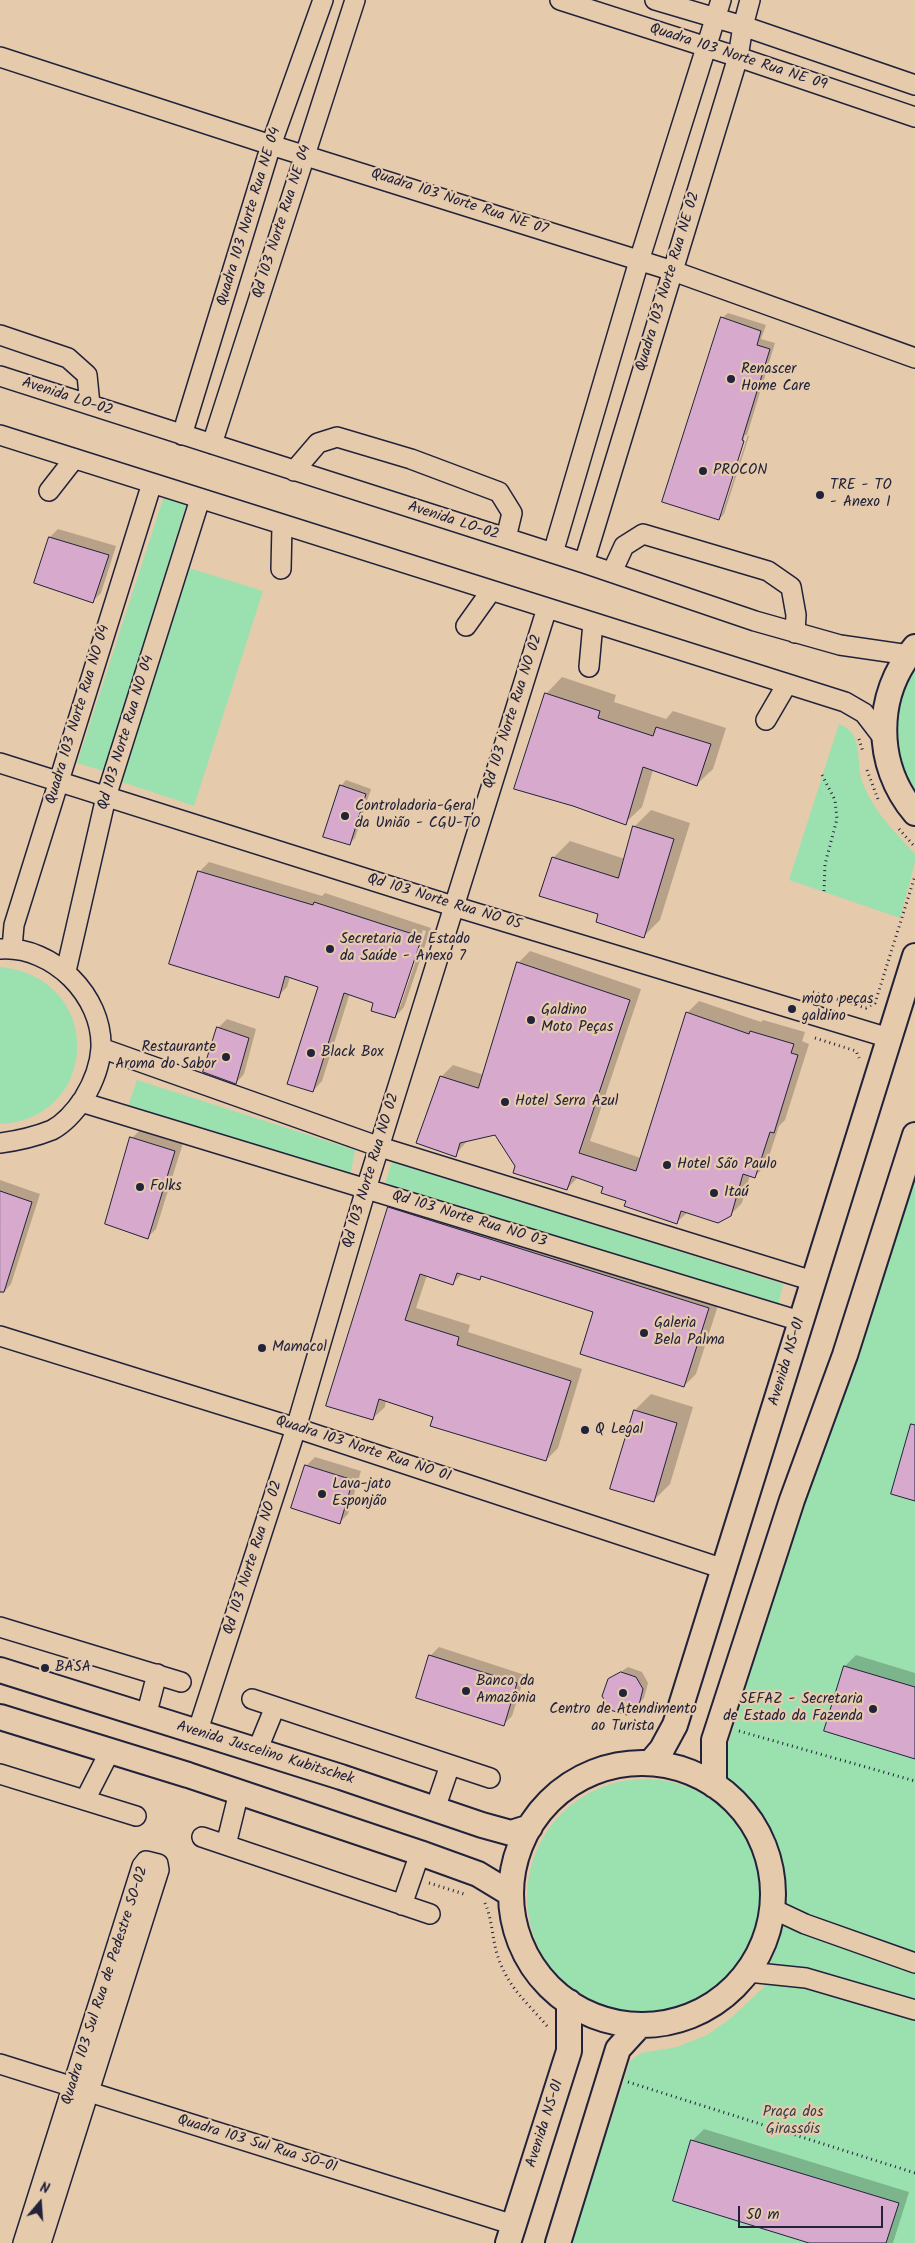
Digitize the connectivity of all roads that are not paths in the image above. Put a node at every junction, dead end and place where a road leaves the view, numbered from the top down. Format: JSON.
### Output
{"nodes":[{"id":1,"x":323,"y":0,"type":"edge"},
{"id":2,"x":355,"y":0,"type":"edge"},
{"id":3,"x":560,"y":0,"type":"edge"},
{"id":4,"x":655,"y":0,"type":"edge"},
{"id":5,"x":721,"y":0,"type":"edge"},
{"id":6,"x":750,"y":0,"type":"edge"},
{"id":7,"x":715,"y":19,"type":"junction"},
{"id":8,"x":743,"y":26,"type":"junction"},
{"id":9,"x":707,"y":48,"type":"junction"},
{"id":10,"x":738,"y":56,"type":"junction"},
{"id":11,"x":0,"y":57,"type":"edge"},
{"id":12,"x":915,"y":86,"type":"edge"},
{"id":13,"x":915,"y":117,"type":"edge"},
{"id":14,"x":271,"y":145,"type":"junction"},
{"id":15,"x":305,"y":154,"type":"junction"},
{"id":16,"x":639,"y":261,"type":"junction"},
{"id":17,"x":673,"y":271,"type":"junction"},
{"id":18,"x":0,"y":335,"type":"edge"},
{"id":19,"x":915,"y":358,"type":"edge"},
{"id":20,"x":0,"y":376,"type":"edge"},
{"id":21,"x":90,"y":405,"type":"junction"},
{"id":22,"x":0,"y":435,"type":"edge"},
{"id":23,"x":182,"y":435,"type":"junction"},
{"id":24,"x":212,"y":444,"type":"junction"},
{"id":25,"x":74,"y":459,"type":"junction"},
{"id":26,"x":294,"y":471,"type":"junction"},
{"id":27,"x":152,"y":483,"type":"junction"},
{"id":28,"x":49,"y":491,"type":"dead end"},
{"id":29,"x":200,"y":499,"type":"junction"},
{"id":30,"x":282,"y":525,"type":"junction"},
{"id":31,"x":506,"y":538,"type":"junction"},
{"id":32,"x":553,"y":553,"type":"junction"},
{"id":33,"x":584,"y":563,"type":"junction"},
{"id":34,"x":281,"y":569,"type":"dead end"},
{"id":35,"x":612,"y":572,"type":"junction"},
{"id":36,"x":491,"y":591,"type":"junction"},
{"id":37,"x":547,"y":608,"type":"junction"},
{"id":38,"x":593,"y":623,"type":"junction"},
{"id":39,"x":466,"y":626,"type":"dead end"},
{"id":40,"x":795,"y":633,"type":"junction"},
{"id":41,"x":912,"y":651,"type":"edge"},
{"id":42,"x":589,"y":667,"type":"dead end"},
{"id":43,"x":787,"y":684,"type":"junction"},
{"id":44,"x":766,"y":720,"type":"dead end"},
{"id":45,"x":884,"y":739,"type":"junction"},
{"id":46,"x":0,"y":763,"type":"edge"},
{"id":47,"x":58,"y":782,"type":"junction"},
{"id":48,"x":106,"y":797,"type":"junction"},
{"id":49,"x":906,"y":819,"type":"edge"},
{"id":50,"x":453,"y":906,"type":"junction"},
{"id":51,"x":6,"y":949,"type":"edge"},
{"id":52,"x":915,"y":956,"type":"edge"},
{"id":53,"x":66,"y":971,"type":"junction"},
{"id":54,"x":889,"y":1038,"type":"junction"},
{"id":55,"x":101,"y":1048,"type":"junction"},
{"id":56,"x":81,"y":1102,"type":"junction"},
{"id":57,"x":915,"y":1135,"type":"edge"},
{"id":58,"x":0,"y":1143,"type":"edge"},
{"id":59,"x":380,"y":1147,"type":"junction"},
{"id":60,"x":366,"y":1189,"type":"junction"},
{"id":61,"x":813,"y":1281,"type":"junction"},
{"id":62,"x":800,"y":1321,"type":"junction"},
{"id":63,"x":0,"y":1336,"type":"edge"},
{"id":64,"x":296,"y":1428,"type":"junction"},
{"id":65,"x":724,"y":1568,"type":"junction"},
{"id":66,"x":0,"y":1627,"type":"edge"},
{"id":67,"x":0,"y":1670,"type":"edge"},
{"id":68,"x":157,"y":1674,"type":"junction"},
{"id":69,"x":181,"y":1682,"type":"dead end"},
{"id":70,"x":252,"y":1699,"type":"dead end"},
{"id":71,"x":275,"y":1707,"type":"junction"},
{"id":72,"x":146,"y":1716,"type":"junction"},
{"id":73,"x":0,"y":1718,"type":"edge"},
{"id":74,"x":197,"y":1733,"type":"junction"},
{"id":75,"x":110,"y":1751,"type":"junction"},
{"id":76,"x":256,"y":1751,"type":"junction"},
{"id":77,"x":650,"y":1763,"type":"junction"},
{"id":78,"x":450,"y":1765,"type":"junction"},
{"id":79,"x":0,"y":1774,"type":"edge"},
{"id":80,"x":490,"y":1778,"type":"dead end"},
{"id":81,"x":714,"y":1785,"type":"junction"},
{"id":82,"x":239,"y":1792,"type":"junction"},
{"id":83,"x":85,"y":1800,"type":"junction"},
{"id":84,"x":435,"y":1809,"type":"junction"},
{"id":85,"x":136,"y":1816,"type":"dead end"},
{"id":86,"x":530,"y":1826,"type":"junction"},
{"id":87,"x":202,"y":1837,"type":"dead end"},
{"id":88,"x":226,"y":1845,"type":"junction"},
{"id":89,"x":420,"y":1853,"type":"junction"},
{"id":90,"x":511,"y":1894,"type":"junction"},
{"id":91,"x":402,"y":1905,"type":"junction"},
{"id":92,"x":773,"y":1909,"type":"junction"},
{"id":93,"x":430,"y":1914,"type":"dead end"},
{"id":94,"x":915,"y":1963,"type":"edge"},
{"id":95,"x":748,"y":1972,"type":"junction"},
{"id":96,"x":570,"y":2002,"type":"junction"},
{"id":97,"x":915,"y":2010,"type":"edge"},
{"id":98,"x":640,"y":2025,"type":"junction"},
{"id":99,"x":0,"y":2064,"type":"edge"},
{"id":100,"x":80,"y":2089,"type":"junction"},
{"id":101,"x":511,"y":2234,"type":"edge"},
{"id":102,"x":23,"y":2243,"type":"edge"},
{"id":103,"x":41,"y":2243,"type":"edge"},
{"id":104,"x":558,"y":2243,"type":"edge"}],
"edges":[{"from":1,"to":14,"type":"street","name":"Quadra 103 Norte Rua NE 04"},
{"from":2,"to":15,"type":"street","name":"Qd 103 Norte Rua NE 04"},
{"from":3,"to":9,"type":"street","name":"Quadra 103 Norte Rua NE 09"},
{"from":4,"to":7,"type":"street","name":"Quadra 103 Norte Rua NE 09"},
{"from":5,"to":7,"type":"street"},
{"from":6,"to":8,"type":"street","name":"Quadra 103 Norte Rua NE 02"},
{"from":7,"to":8,"type":"street","name":"Quadra 103 Norte Rua NE 09"},
{"from":7,"to":9,"type":"street"},
{"from":8,"to":10,"type":"street","name":"Quadra 103 Norte Rua NE 02"},
{"from":8,"to":12,"type":"street","name":"Quadra 103 Norte Rua NE 09"},
{"from":9,"to":10,"type":"street","name":"Quadra 103 Norte Rua NE 09"},
{"from":9,"to":16,"type":"street"},
{"from":10,"to":13,"type":"street","name":"Quadra 103 Norte Rua NE 09"},
{"from":10,"to":17,"type":"street","name":"Quadra 103 Norte Rua NE 02"},
{"from":11,"to":14,"type":"street","name":"Quadra 103 Norte Rua NE 07"},
{"from":14,"to":15,"type":"street","name":"Quadra 103 Norte Rua NE 07"},
{"from":14,"to":23,"type":"street","name":"Quadra 103 Norte Rua NE 04"},
{"from":15,"to":16,"type":"street","name":"Quadra 103 Norte Rua NE 07"},
{"from":15,"to":24,"type":"street","name":"Qd 103 Norte Rua NE 04"},
{"from":16,"to":17,"type":"street","name":"Quadra 103 Norte Rua NE 07"},
{"from":16,"to":32,"type":"street"},
{"from":17,"to":19,"type":"street","name":"Quadra 103 Norte Rua NE 07"},
{"from":17,"to":33,"type":"street","name":"Quadra 103 Norte Rua NE 02"},
{"from":18,"to":21,"type":"street"},
{"from":20,"to":21,"type":"street","name":"Avenida LO-02"},
{"from":21,"to":23,"type":"street","name":"Avenida LO-02"},
{"from":22,"to":25,"type":"street"},
{"from":23,"to":24,"type":"street","name":"Avenida LO-02"},
{"from":24,"to":26,"type":"street","name":"Avenida LO-02"},
{"from":25,"to":27,"type":"street"},
{"from":25,"to":28,"type":"street"},
{"from":26,"to":31,"type":"street","name":"Avenida LO-02"},
{"from":26,"to":31,"type":"street"},
{"from":27,"to":29,"type":"street"},
{"from":27,"to":47,"type":"street","name":"Quadra 103 Norte Rua NO 04"},
{"from":29,"to":30,"type":"street"},
{"from":29,"to":48,"type":"street","name":"Qd 103 Norte Rua NO 04"},
{"from":30,"to":34,"type":"street"},
{"from":30,"to":36,"type":"street"},
{"from":31,"to":32,"type":"street","name":"Avenida LO-02"},
{"from":32,"to":33,"type":"street","name":"Avenida LO-02"},
{"from":33,"to":35,"type":"street","name":"Avenida LO-02"},
{"from":35,"to":40,"type":"street","name":"Avenida LO-02"},
{"from":35,"to":40,"type":"street"},
{"from":36,"to":37,"type":"street"},
{"from":36,"to":39,"type":"street"},
{"from":37,"to":38,"type":"street"},
{"from":37,"to":50,"type":"street","name":"Qd 103 Norte Rua NO 02"},
{"from":38,"to":42,"type":"street"},
{"from":38,"to":43,"type":"street"},
{"from":40,"to":41,"type":"street","name":"Avenida LO-02"},
{"from":41,"to":45,"type":"main road"},
{"from":43,"to":44,"type":"street"},
{"from":43,"to":45,"type":"street"},
{"from":45,"to":49,"type":"main road"},
{"from":46,"to":47,"type":"street","name":"Qd 103 Norte Rua NO 05"},
{"from":47,"to":48,"type":"street","name":"Qd 103 Norte Rua NO 05"},
{"from":47,"to":51,"type":"street","name":"Quadra 103 Norte Rua NO 04"},
{"from":48,"to":50,"type":"street","name":"Qd 103 Norte Rua NO 05"},
{"from":48,"to":53,"type":"street","name":"Qd 103 Norte Rua NO 04"},
{"from":50,"to":54,"type":"street","name":"Qd 103 Norte Rua NO 05"},
{"from":50,"to":59,"type":"street","name":"Qd 103 Norte Rua NO 02"},
{"from":51,"to":53,"type":"street"},
{"from":52,"to":54,"type":"main road","name":"Avenida NS-01"},
{"from":53,"to":55,"type":"street"},
{"from":54,"to":61,"type":"main road","name":"Avenida NS-01"},
{"from":55,"to":56,"type":"street"},
{"from":55,"to":59,"type":"street"},
{"from":56,"to":58,"type":"street"},
{"from":56,"to":60,"type":"street","name":"Qd 103 Norte Rua NO 03"},
{"from":57,"to":81,"type":"main road"},
{"from":59,"to":60,"type":"street","name":"Qd 103 Norte Rua NO 02"},
{"from":59,"to":61,"type":"street"},
{"from":60,"to":62,"type":"street","name":"Qd 103 Norte Rua NO 03"},
{"from":60,"to":64,"type":"street","name":"Qd 103 Norte Rua NO 02"},
{"from":61,"to":62,"type":"main road","name":"Avenida NS-01"},
{"from":62,"to":65,"type":"main road","name":"Avenida NS-01"},
{"from":63,"to":64,"type":"street","name":"Quadra 103 Norte Rua NO 01"},
{"from":64,"to":65,"type":"street","name":"Quadra 103 Norte Rua NO 01"},
{"from":64,"to":74,"type":"street","name":"Qd 103 Norte Rua NO 02"},
{"from":65,"to":77,"type":"main road","name":"Avenida NS-01"},
{"from":66,"to":68,"type":"street"},
{"from":67,"to":72,"type":"main road","name":"Avenida Juscelino Kubitschek"},
{"from":68,"to":69,"type":"street"},
{"from":68,"to":72,"type":"street"},
{"from":70,"to":71,"type":"street"},
{"from":71,"to":76,"type":"street"},
{"from":71,"to":78,"type":"street"},
{"from":72,"to":74,"type":"main road","name":"Avenida Juscelino Kubitschek"},
{"from":73,"to":75,"type":"main road"},
{"from":74,"to":76,"type":"main road","name":"Avenida Juscelino Kubitschek"},
{"from":75,"to":82,"type":"main road"},
{"from":75,"to":83,"type":"street"},
{"from":76,"to":84,"type":"main road","name":"Avenida Juscelino Kubitschek"},
{"from":77,"to":81,"type":"main road"},
{"from":77,"to":86,"type":"main road"},
{"from":78,"to":80,"type":"street"},
{"from":78,"to":84,"type":"street"},
{"from":79,"to":83,"type":"street"},
{"from":81,"to":92,"type":"main road"},
{"from":82,"to":88,"type":"street"},
{"from":82,"to":89,"type":"main road"},
{"from":83,"to":85,"type":"street"},
{"from":84,"to":86,"type":"main road","name":"Avenida Juscelino Kubitschek"},
{"from":86,"to":90,"type":"main road"},
{"from":87,"to":88,"type":"street"},
{"from":88,"to":91,"type":"street"},
{"from":89,"to":90,"type":"main road"},
{"from":89,"to":91,"type":"street"},
{"from":90,"to":96,"type":"main road"},
{"from":91,"to":93,"type":"street"},
{"from":92,"to":94,"type":"street"},
{"from":92,"to":95,"type":"main road"},
{"from":95,"to":97,"type":"street"},
{"from":95,"to":98,"type":"main road"},
{"from":96,"to":98,"type":"main road"},
{"from":96,"to":101,"type":"main road","name":"Avenida NS-01"},
{"from":98,"to":104,"type":"main road"},
{"from":99,"to":100,"type":"street","name":"Quadra 103 Sul Rua SO-01"},
{"from":100,"to":100,"type":"street","name":"Quadra 103 Sul Rua de Pedestre SO-02"},
{"from":100,"to":101,"type":"street","name":"Quadra 103 Sul Rua SO-01"},
{"from":100,"to":102,"type":"street","name":"Quadra 103 Sul Rua de Pedestre SO-02"},
{"from":100,"to":103,"type":"street","name":"Quadra 103 Sul Rua de Pedestre SO-02"}]}
